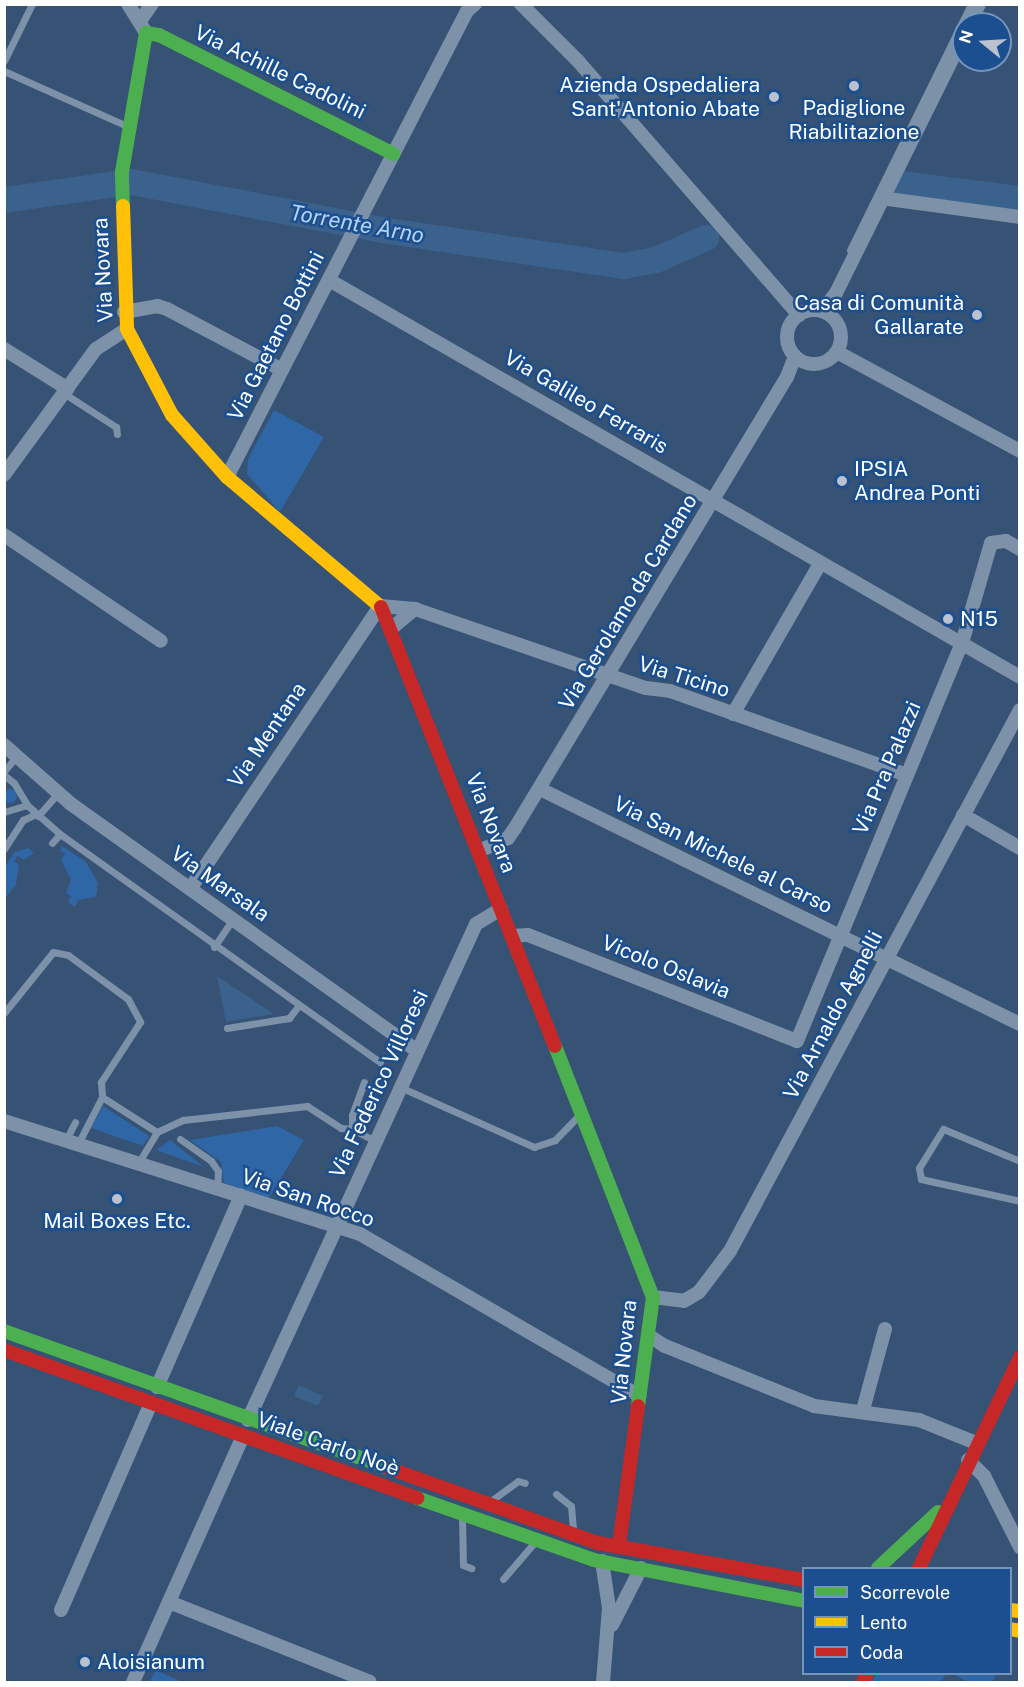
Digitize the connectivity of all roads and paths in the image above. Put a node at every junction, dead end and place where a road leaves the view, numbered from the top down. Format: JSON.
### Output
{"nodes":[{"id":1,"x":32,"y":4,"type":"edge"},
{"id":2,"x":128,"y":4,"type":"edge"},
{"id":3,"x":152,"y":4,"type":"edge"},
{"id":4,"x":521,"y":4,"type":"edge"},
{"id":5,"x":465,"y":11,"type":"edge"},
{"id":6,"x":143,"y":27,"type":"junction"},
{"id":7,"x":952,"y":45,"type":"edge"},
{"id":8,"x":952,"y":53,"type":"edge"},
{"id":9,"x":4,"y":61,"type":"edge"},
{"id":10,"x":4,"y":71,"type":"edge"},
{"id":11,"x":129,"y":127,"type":"junction"},
{"id":12,"x":394,"y":154,"type":"junction"},
{"id":13,"x":881,"y":198,"type":"junction"},
{"id":14,"x":1020,"y":217,"type":"edge"},
{"id":15,"x":329,"y":280,"type":"junction"},
{"id":16,"x":822,"y":311,"type":"junction"},
{"id":17,"x":124,"y":312,"type":"junction"},
{"id":18,"x":799,"y":315,"type":"junction"},
{"id":19,"x":127,"y":329,"type":"junction"},
{"id":20,"x":4,"y":349,"type":"edge"},
{"id":21,"x":837,"y":352,"type":"junction"},
{"id":22,"x":795,"y":356,"type":"junction"},
{"id":23,"x":282,"y":370,"type":"junction"},
{"id":24,"x":67,"y":392,"type":"junction"},
{"id":25,"x":117,"y":434,"type":"dead end"},
{"id":26,"x":1020,"y":451,"type":"edge"},
{"id":27,"x":4,"y":475,"type":"edge"},
{"id":28,"x":227,"y":477,"type":"junction"},
{"id":29,"x":713,"y":501,"type":"junction"},
{"id":30,"x":4,"y":535,"type":"edge"},
{"id":31,"x":1020,"y":549,"type":"edge"},
{"id":32,"x":819,"y":564,"type":"junction"},
{"id":33,"x":380,"y":606,"type":"junction"},
{"id":34,"x":415,"y":609,"type":"junction"},
{"id":35,"x":392,"y":628,"type":"junction"},
{"id":36,"x":161,"y":641,"type":"dead end"},
{"id":37,"x":962,"y":643,"type":"junction"},
{"id":38,"x":608,"y":674,"type":"junction"},
{"id":39,"x":1020,"y":677,"type":"edge"},
{"id":40,"x":1020,"y":710,"type":"edge"},
{"id":41,"x":733,"y":714,"type":"junction"},
{"id":42,"x":4,"y":745,"type":"edge"},
{"id":43,"x":17,"y":756,"type":"junction"},
{"id":44,"x":4,"y":773,"type":"edge"},
{"id":45,"x":906,"y":775,"type":"junction"},
{"id":46,"x":540,"y":789,"type":"junction"},
{"id":47,"x":58,"y":793,"type":"junction"},
{"id":48,"x":27,"y":805,"type":"junction"},
{"id":49,"x":4,"y":812,"type":"edge"},
{"id":50,"x":37,"y":815,"type":"junction"},
{"id":51,"x":963,"y":815,"type":"junction"},
{"id":52,"x":60,"y":834,"type":"junction"},
{"id":53,"x":52,"y":843,"type":"dead end"},
{"id":54,"x":1020,"y":848,"type":"edge"},
{"id":55,"x":4,"y":849,"type":"edge"},
{"id":56,"x":479,"y":852,"type":"junction"},
{"id":57,"x":190,"y":889,"type":"junction"},
{"id":58,"x":501,"y":909,"type":"junction"},
{"id":59,"x":233,"y":919,"type":"junction"},
{"id":60,"x":513,"y":936,"type":"junction"},
{"id":61,"x":840,"y":936,"type":"junction"},
{"id":62,"x":214,"y":947,"type":"junction"},
{"id":63,"x":887,"y":959,"type":"junction"},
{"id":64,"x":299,"y":1005,"type":"junction"},
{"id":65,"x":4,"y":1013,"type":"edge"},
{"id":66,"x":1020,"y":1024,"type":"edge"},
{"id":67,"x":227,"y":1028,"type":"dead end"},
{"id":68,"x":802,"y":1036,"type":"joint"},
{"id":69,"x":417,"y":1051,"type":"junction"},
{"id":70,"x":380,"y":1062,"type":"dead end"},
{"id":71,"x":364,"y":1082,"type":"dead end"},
{"id":72,"x":400,"y":1088,"type":"junction"},
{"id":73,"x":102,"y":1097,"type":"junction"},
{"id":74,"x":581,"y":1112,"type":"junction"},
{"id":75,"x":4,"y":1121,"type":"edge"},
{"id":76,"x":75,"y":1122,"type":"dead end"},
{"id":77,"x":352,"y":1129,"type":"junction"},
{"id":78,"x":157,"y":1132,"type":"junction"},
{"id":79,"x":180,"y":1139,"type":"dead end"},
{"id":80,"x":376,"y":1141,"type":"junction"},
{"id":81,"x":72,"y":1142,"type":"junction"},
{"id":82,"x":1020,"y":1161,"type":"edge"},
{"id":83,"x":138,"y":1164,"type":"junction"},
{"id":84,"x":218,"y":1189,"type":"junction"},
{"id":85,"x":241,"y":1196,"type":"junction"},
{"id":86,"x":1020,"y":1201,"type":"edge"},
{"id":87,"x":337,"y":1226,"type":"junction"},
{"id":88,"x":653,"y":1297,"type":"junction"},
{"id":89,"x":885,"y":1329,"type":"dead end"},
{"id":90,"x":4,"y":1331,"type":"edge"},
{"id":91,"x":651,"y":1337,"type":"junction"},
{"id":92,"x":4,"y":1350,"type":"edge"},
{"id":93,"x":1020,"y":1357,"type":"edge"},
{"id":94,"x":158,"y":1387,"type":"junction"},
{"id":95,"x":640,"y":1396,"type":"junction"},
{"id":96,"x":151,"y":1403,"type":"junction"},
{"id":97,"x":863,"y":1410,"type":"junction"},
{"id":98,"x":248,"y":1420,"type":"junction"},
{"id":99,"x":243,"y":1436,"type":"junction"},
{"id":100,"x":976,"y":1443,"type":"junction"},
{"id":101,"x":968,"y":1460,"type":"junction"},
{"id":102,"x":525,"y":1484,"type":"dead end"},
{"id":103,"x":556,"y":1494,"type":"dead end"},
{"id":104,"x":947,"y":1503,"type":"junction"},
{"id":105,"x":485,"y":1505,"type":"junction"},
{"id":106,"x":462,"y":1515,"type":"junction"},
{"id":107,"x":573,"y":1535,"type":"junction"},
{"id":108,"x":536,"y":1541,"type":"junction"},
{"id":109,"x":619,"y":1545,"type":"junction"},
{"id":110,"x":1020,"y":1547,"type":"edge"},
{"id":111,"x":602,"y":1561,"type":"junction"},
{"id":112,"x":881,"y":1567,"type":"edge"},
{"id":113,"x":920,"y":1567,"type":"edge"},
{"id":114,"x":471,"y":1568,"type":"dead end"},
{"id":115,"x":641,"y":1568,"type":"junction"},
{"id":116,"x":503,"y":1579,"type":"dead end"},
{"id":117,"x":802,"y":1580,"type":"edge"},
{"id":118,"x":802,"y":1601,"type":"edge"},
{"id":119,"x":169,"y":1602,"type":"junction"},
{"id":120,"x":61,"y":1610,"type":"dead end"},
{"id":121,"x":606,"y":1638,"type":"junction"},
{"id":122,"x":133,"y":1683,"type":"edge"},
{"id":123,"x":370,"y":1683,"type":"edge"},
{"id":124,"x":603,"y":1683,"type":"edge"}],
"edges":[{"from":1,"to":9,"type":"lane"},
{"from":2,"to":6,"type":"street"},
{"from":3,"to":6,"type":"street"},
{"from":4,"to":18,"type":"street"},
{"from":5,"to":12,"type":"street","name":"Via Gaetano Bottini"},
{"from":6,"to":11,"type":"main road","name":"Via Novara"},
{"from":6,"to":12,"type":"main road","name":"Via Achille Cadolini"},
{"from":7,"to":16,"type":"lane"},
{"from":8,"to":13,"type":"street"},
{"from":10,"to":11,"type":"lane"},
{"from":11,"to":17,"type":"main road","name":"Via Novara"},
{"from":12,"to":15,"type":"street","name":"Via Gaetano Bottini"},
{"from":13,"to":14,"type":"street"},
{"from":13,"to":16,"type":"street"},
{"from":15,"to":23,"type":"street","name":"Via Gaetano Bottini"},
{"from":15,"to":29,"type":"street","name":"Via Galileo Ferraris"},
{"from":16,"to":18,"type":"street"},
{"from":16,"to":21,"type":"street"},
{"from":17,"to":19,"type":"main road","name":"Via Novara"},
{"from":17,"to":23,"type":"street"},
{"from":18,"to":22,"type":"street"},
{"from":19,"to":24,"type":"street"},
{"from":19,"to":28,"type":"main road","name":"Via Novara"},
{"from":20,"to":24,"type":"street"},
{"from":21,"to":22,"type":"street"},
{"from":21,"to":26,"type":"street"},
{"from":22,"to":29,"type":"street","name":"Via Gerolamo da Cardano"},
{"from":23,"to":28,"type":"street","name":"Via Gaetano Bottini"},
{"from":24,"to":25,"type":"lane"},
{"from":24,"to":27,"type":"street"},
{"from":28,"to":33,"type":"main road","name":"Via Novara"},
{"from":29,"to":32,"type":"street","name":"Via Galileo Ferraris"},
{"from":29,"to":38,"type":"street","name":"Via Gerolamo da Cardano"},
{"from":30,"to":36,"type":"street"},
{"from":31,"to":37,"type":"street","name":"Via Pra Palazzi"},
{"from":32,"to":37,"type":"street","name":"Via Galileo Ferraris"},
{"from":32,"to":41,"type":"street"},
{"from":33,"to":34,"type":"street","name":"Via Ticino"},
{"from":33,"to":35,"type":"main road","name":"Via Novara"},
{"from":33,"to":57,"type":"street","name":"Via Mentana"},
{"from":34,"to":35,"type":"street"},
{"from":34,"to":38,"type":"street","name":"Via Ticino"},
{"from":35,"to":56,"type":"main road","name":"Via Novara"},
{"from":37,"to":39,"type":"street","name":"Via Galileo Ferraris"},
{"from":37,"to":45,"type":"street","name":"Via Pra Palazzi"},
{"from":38,"to":41,"type":"street","name":"Via Ticino"},
{"from":38,"to":46,"type":"street","name":"Via Gerolamo da Cardano"},
{"from":40,"to":51,"type":"street","name":"Via Arnaldo Agnelli"},
{"from":41,"to":45,"type":"street","name":"Via Ticino"},
{"from":42,"to":43,"type":"street","name":"Via Marsala"},
{"from":43,"to":44,"type":"lane"},
{"from":43,"to":47,"type":"street","name":"Via Marsala"},
{"from":44,"to":48,"type":"lane"},
{"from":45,"to":61,"type":"street","name":"Via Pra Palazzi"},
{"from":46,"to":56,"type":"street","name":"Via Gerolamo da Cardano"},
{"from":46,"to":61,"type":"street","name":"Via San Michele al Carso"},
{"from":47,"to":50,"type":"lane"},
{"from":47,"to":57,"type":"street","name":"Via Marsala"},
{"from":48,"to":49,"type":"lane"},
{"from":48,"to":50,"type":"lane"},
{"from":50,"to":52,"type":"lane"},
{"from":50,"to":55,"type":"lane"},
{"from":51,"to":54,"type":"street"},
{"from":51,"to":63,"type":"street","name":"Via Arnaldo Agnelli"},
{"from":52,"to":53,"type":"lane"},
{"from":52,"to":62,"type":"lane"},
{"from":56,"to":58,"type":"main road","name":"Via Novara"},
{"from":57,"to":59,"type":"street","name":"Via Marsala"},
{"from":58,"to":60,"type":"main road","name":"Via Novara"},
{"from":58,"to":69,"type":"street","name":"Via Federico Villoresi"},
{"from":59,"to":62,"type":"lane"},
{"from":59,"to":69,"type":"street","name":"Via Marsala"},
{"from":60,"to":68,"type":"street","name":"Vicolo Oslavia"},
{"from":60,"to":74,"type":"main road","name":"Via Novara"},
{"from":61,"to":63,"type":"street","name":"Via San Michele al Carso"},
{"from":61,"to":68,"type":"street","name":"Via Pra Palazzi"},
{"from":62,"to":64,"type":"lane"},
{"from":63,"to":66,"type":"street","name":"Via San Michele al Carso"},
{"from":63,"to":88,"type":"street","name":"Via Arnaldo Agnelli"},
{"from":64,"to":67,"type":"lane"},
{"from":64,"to":70,"type":"lane"},
{"from":65,"to":73,"type":"lane"},
{"from":69,"to":72,"type":"street","name":"Via Federico Villoresi"},
{"from":71,"to":77,"type":"lane"},
{"from":72,"to":74,"type":"lane"},
{"from":72,"to":80,"type":"street","name":"Via Federico Villoresi"},
{"from":73,"to":78,"type":"lane"},
{"from":73,"to":81,"type":"lane"},
{"from":74,"to":88,"type":"main road","name":"Via Novara"},
{"from":75,"to":81,"type":"street","name":"Via San Rocco"},
{"from":76,"to":81,"type":"lane"},
{"from":77,"to":78,"type":"lane"},
{"from":77,"to":80,"type":"lane"},
{"from":78,"to":83,"type":"lane"},
{"from":79,"to":84,"type":"lane"},
{"from":80,"to":87,"type":"street","name":"Via Federico Villoresi"},
{"from":81,"to":83,"type":"street","name":"Via San Rocco"},
{"from":82,"to":86,"type":"lane"},
{"from":83,"to":84,"type":"street","name":"Via San Rocco"},
{"from":84,"to":85,"type":"street","name":"Via San Rocco"},
{"from":85,"to":87,"type":"street","name":"Via San Rocco"},
{"from":85,"to":94,"type":"street"},
{"from":87,"to":95,"type":"street","name":"Via San Rocco"},
{"from":87,"to":98,"type":"street","name":"Via Federico Villoresi"},
{"from":88,"to":91,"type":"main road","name":"Via Novara"},
{"from":89,"to":97,"type":"street"},
{"from":90,"to":94,"type":"main road","name":"Viale Carlo Noè"},
{"from":91,"to":95,"type":"main road","name":"Via Novara"},
{"from":91,"to":97,"type":"street"},
{"from":92,"to":96,"type":"main road","name":"Viale Carlo Noè"},
{"from":93,"to":100,"type":"main road"},
{"from":94,"to":98,"type":"main road","name":"Viale Carlo Noè"},
{"from":95,"to":109,"type":"main road","name":"Via Novara"},
{"from":96,"to":99,"type":"main road","name":"Viale Carlo Noè"},
{"from":96,"to":120,"type":"street"},
{"from":97,"to":100,"type":"street"},
{"from":98,"to":105,"type":"main road","name":"Viale Carlo Noè"},
{"from":99,"to":106,"type":"main road","name":"Viale Carlo Noè"},
{"from":99,"to":119,"type":"street"},
{"from":100,"to":101,"type":"main road"},
{"from":101,"to":104,"type":"main road"},
{"from":101,"to":110,"type":"street"},
{"from":102,"to":105,"type":"lane"},
{"from":103,"to":107,"type":"lane"},
{"from":104,"to":112,"type":"main road"},
{"from":104,"to":113,"type":"main road"},
{"from":105,"to":107,"type":"main road","name":"Viale Carlo Noè"},
{"from":106,"to":108,"type":"main road","name":"Viale Carlo Noè"},
{"from":106,"to":114,"type":"lane"},
{"from":107,"to":109,"type":"main road","name":"Viale Carlo Noè"},
{"from":108,"to":111,"type":"main road","name":"Viale Carlo Noè"},
{"from":108,"to":116,"type":"lane"},
{"from":109,"to":117,"type":"main road","name":"Viale Carlo Noè"},
{"from":111,"to":115,"type":"main road","name":"Viale Carlo Noè"},
{"from":111,"to":121,"type":"street"},
{"from":115,"to":118,"type":"main road","name":"Viale Carlo Noè"},
{"from":115,"to":121,"type":"street"},
{"from":119,"to":122,"type":"street"},
{"from":119,"to":123,"type":"street"},
{"from":121,"to":124,"type":"street"}]}
